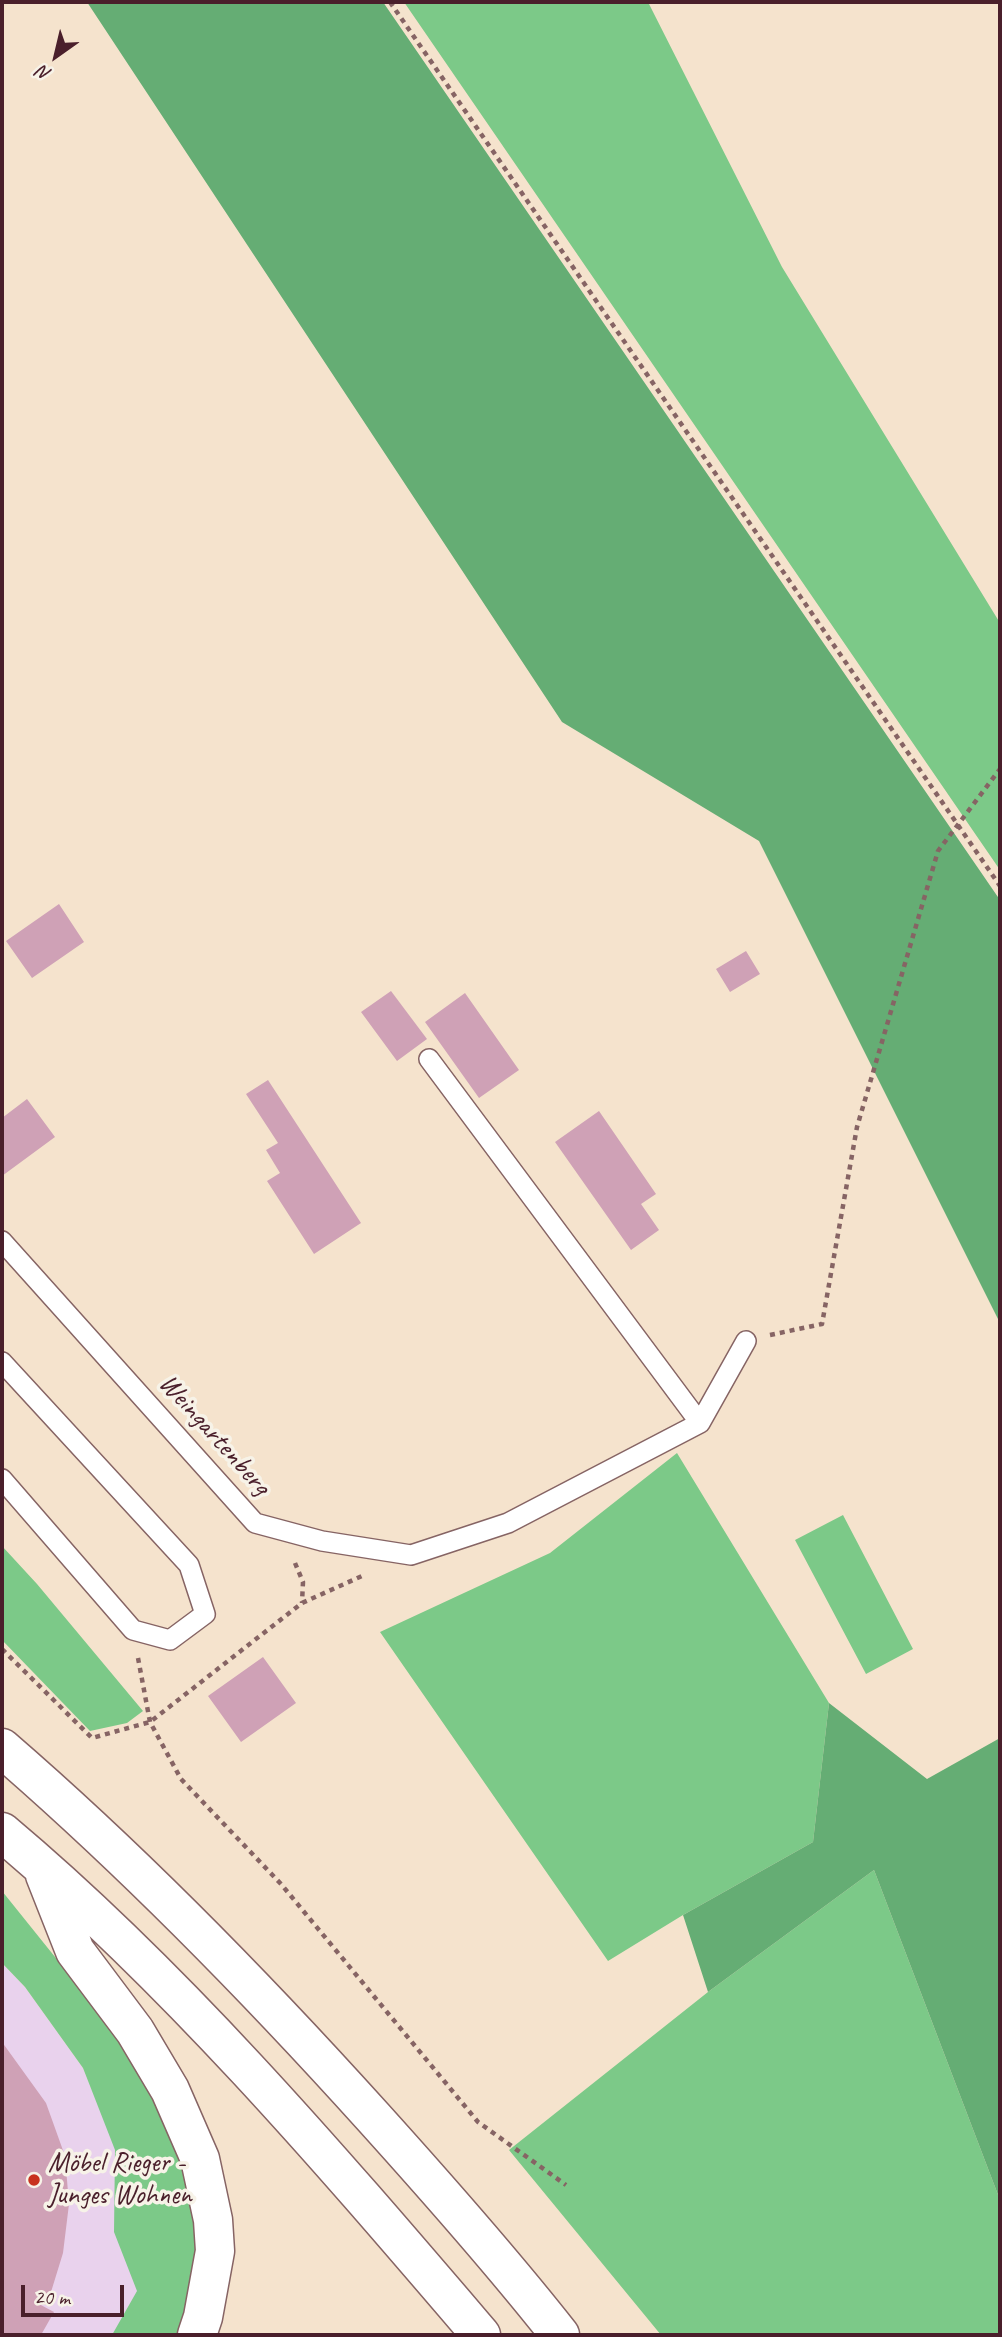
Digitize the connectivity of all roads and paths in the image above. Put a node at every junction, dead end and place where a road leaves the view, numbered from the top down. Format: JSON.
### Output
{"nodes":[{"id":1,"x":390,"y":2,"type":"edge"},
{"id":2,"x":1000,"y":769,"type":"edge"},
{"id":3,"x":958,"y":823,"type":"junction"},
{"id":4,"x":1000,"y":886,"type":"edge"},
{"id":5,"x":429,"y":1059,"type":"dead end"},
{"id":6,"x":2,"y":1241,"type":"edge"},
{"id":7,"x":746,"y":1341,"type":"joint"},
{"id":8,"x":2,"y":1362,"type":"edge"},
{"id":9,"x":700,"y":1423,"type":"junction"},
{"id":10,"x":2,"y":1479,"type":"edge"},
{"id":11,"x":411,"y":1555,"type":"junction"},
{"id":12,"x":133,"y":1630,"type":"junction"},
{"id":13,"x":2,"y":1649,"type":"edge"},
{"id":14,"x":150,"y":1722,"type":"junction"},
{"id":15,"x":2,"y":1748,"type":"edge"},
{"id":16,"x":2,"y":1832,"type":"edge"},
{"id":17,"x":40,"y":1864,"type":"junction"},
{"id":18,"x":566,"y":2185,"type":"dead end"},
{"id":19,"x":197,"y":2335,"type":"edge"},
{"id":20,"x":481,"y":2335,"type":"edge"},
{"id":21,"x":560,"y":2335,"type":"edge"}],
"edges":[{"from":1,"to":3,"type":"path"},
{"from":2,"to":3,"type":"path"},
{"from":3,"to":4,"type":"path"},
{"from":3,"to":7,"type":"path"},
{"from":5,"to":9,"type":"lane"},
{"from":6,"to":11,"type":"lane","name":"Weingartenberg"},
{"from":7,"to":9,"type":"lane"},
{"from":8,"to":12,"type":"lane"},
{"from":9,"to":11,"type":"lane","name":"Weingartenberg"},
{"from":10,"to":12,"type":"lane"},
{"from":11,"to":14,"type":"path"},
{"from":12,"to":14,"type":"path"},
{"from":13,"to":14,"type":"path"},
{"from":14,"to":18,"type":"path"},
{"from":15,"to":21,"type":"highway"},
{"from":16,"to":17,"type":"highway"},
{"from":17,"to":19,"type":"highway"},
{"from":17,"to":20,"type":"highway"}]}
